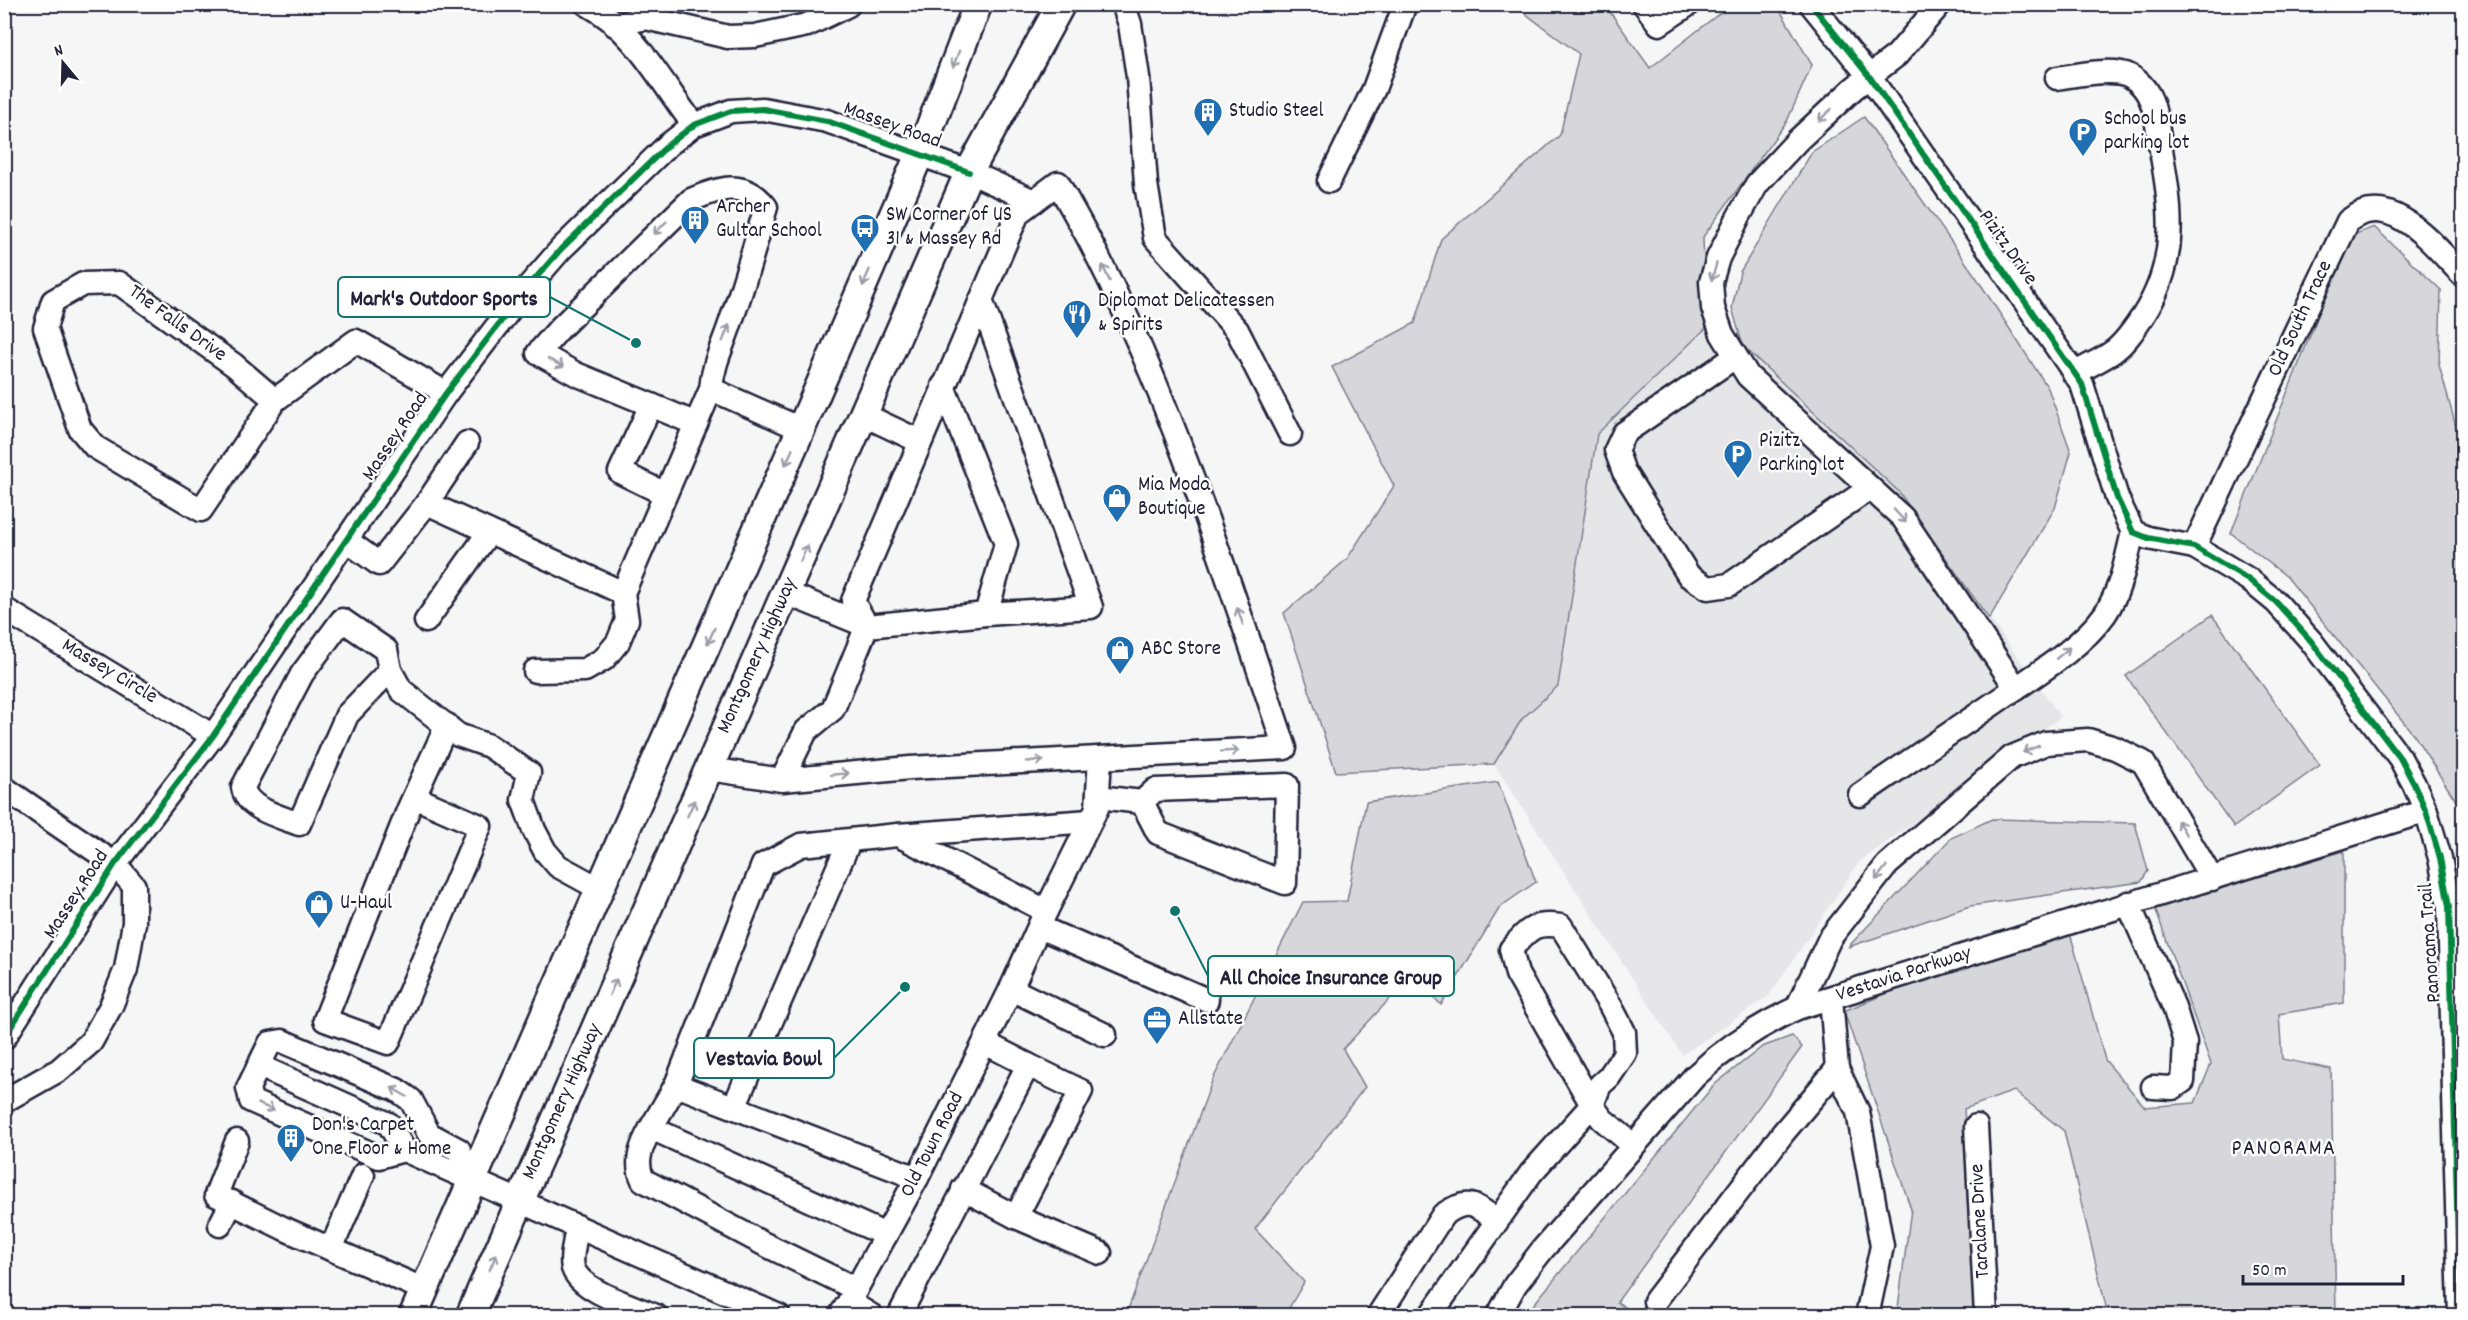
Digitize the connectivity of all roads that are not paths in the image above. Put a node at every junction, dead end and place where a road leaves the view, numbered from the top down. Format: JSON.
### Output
{"nodes":[{"id":1,"x":587,"y":4,"type":"edge"},
{"id":2,"x":978,"y":4,"type":"edge"},
{"id":3,"x":1060,"y":4,"type":"edge"},
{"id":4,"x":1123,"y":4,"type":"edge"},
{"id":5,"x":1405,"y":4,"type":"edge"},
{"id":6,"x":1644,"y":4,"type":"edge"},
{"id":7,"x":1689,"y":4,"type":"edge"},
{"id":8,"x":1811,"y":4,"type":"edge"},
{"id":9,"x":1940,"y":4,"type":"edge"},
{"id":10,"x":848,"y":6,"type":"edge"},
{"id":11,"x":615,"y":25,"type":"junction"},
{"id":12,"x":1869,"y":75,"type":"junction"},
{"id":13,"x":2057,"y":78,"type":"dead end"},
{"id":14,"x":694,"y":125,"type":"junction"},
{"id":15,"x":920,"y":153,"type":"junction"},
{"id":16,"x":969,"y":172,"type":"junction"},
{"id":17,"x":1329,"y":181,"type":"dead end"},
{"id":18,"x":1034,"y":201,"type":"junction"},
{"id":19,"x":2463,"y":276,"type":"edge"},
{"id":20,"x":981,"y":300,"type":"junction"},
{"id":21,"x":1735,"y":357,"type":"junction"},
{"id":22,"x":2074,"y":374,"type":"junction"},
{"id":23,"x":943,"y":386,"type":"junction"},
{"id":24,"x":711,"y":389,"type":"junction"},
{"id":25,"x":446,"y":393,"type":"junction"},
{"id":26,"x":275,"y":400,"type":"junction"},
{"id":27,"x":651,"y":405,"type":"junction"},
{"id":28,"x":864,"y":415,"type":"junction"},
{"id":29,"x":696,"y":424,"type":"junction"},
{"id":30,"x":801,"y":429,"type":"junction"},
{"id":31,"x":1290,"y":434,"type":"dead end"},
{"id":32,"x":919,"y":441,"type":"junction"},
{"id":33,"x":467,"y":443,"type":"dead end"},
{"id":34,"x":1870,"y":488,"type":"junction"},
{"id":35,"x":665,"y":494,"type":"junction"},
{"id":36,"x":427,"y":503,"type":"junction"},
{"id":37,"x":489,"y":531,"type":"junction"},
{"id":38,"x":2133,"y":532,"type":"junction"},
{"id":39,"x":346,"y":540,"type":"junction"},
{"id":40,"x":2194,"y":547,"type":"junction"},
{"id":41,"x":623,"y":593,"type":"junction"},
{"id":42,"x":786,"y":593,"type":"junction"},
{"id":43,"x":4,"y":609,"type":"edge"},
{"id":44,"x":986,"y":614,"type":"junction"},
{"id":45,"x":426,"y":621,"type":"dead end"},
{"id":46,"x":867,"y":626,"type":"junction"},
{"id":47,"x":390,"y":670,"type":"junction"},
{"id":48,"x":535,"y":671,"type":"dead end"},
{"id":49,"x":2016,"y":688,"type":"junction"},
{"id":50,"x":447,"y":725,"type":"junction"},
{"id":51,"x":213,"y":736,"type":"junction"},
{"id":52,"x":1100,"y":758,"type":"junction"},
{"id":53,"x":709,"y":769,"type":"junction"},
{"id":54,"x":782,"y":780,"type":"junction"},
{"id":55,"x":4,"y":788,"type":"edge"},
{"id":56,"x":1860,"y":795,"type":"dead end"},
{"id":57,"x":1098,"y":796,"type":"junction"},
{"id":58,"x":414,"y":797,"type":"junction"},
{"id":59,"x":1142,"y":802,"type":"junction"},
{"id":60,"x":2426,"y":811,"type":"junction"},
{"id":61,"x":1090,"y":821,"type":"junction"},
{"id":62,"x":898,"y":836,"type":"junction"},
{"id":63,"x":849,"y":842,"type":"junction"},
{"id":64,"x":115,"y":864,"type":"junction"},
{"id":65,"x":2212,"y":879,"type":"junction"},
{"id":66,"x":600,"y":889,"type":"junction"},
{"id":67,"x":2128,"y":903,"type":"junction"},
{"id":68,"x":1042,"y":919,"type":"junction"},
{"id":69,"x":1016,"y":980,"type":"junction"},
{"id":70,"x":1831,"y":998,"type":"junction"},
{"id":71,"x":1207,"y":1000,"type":"dead end"},
{"id":72,"x":13,"y":1004,"type":"edge"},
{"id":73,"x":1797,"y":1008,"type":"junction"},
{"id":74,"x":1106,"y":1035,"type":"dead end"},
{"id":75,"x":4,"y":1038,"type":"edge"},
{"id":76,"x":985,"y":1043,"type":"junction"},
{"id":77,"x":1028,"y":1065,"type":"junction"},
{"id":78,"x":259,"y":1066,"type":"junction"},
{"id":79,"x":1838,"y":1069,"type":"junction"},
{"id":80,"x":676,"y":1085,"type":"junction"},
{"id":81,"x":2153,"y":1087,"type":"dead end"},
{"id":82,"x":4,"y":1101,"type":"edge"},
{"id":83,"x":1592,"y":1105,"type":"junction"},
{"id":84,"x":734,"y":1107,"type":"junction"},
{"id":85,"x":1976,"y":1126,"type":"dead end"},
{"id":86,"x":651,"y":1128,"type":"junction"},
{"id":87,"x":237,"y":1141,"type":"dead end"},
{"id":88,"x":1633,"y":1145,"type":"junction"},
{"id":89,"x":404,"y":1150,"type":"junction"},
{"id":90,"x":363,"y":1175,"type":"dead end"},
{"id":91,"x":917,"y":1178,"type":"junction"},
{"id":92,"x":472,"y":1182,"type":"junction"},
{"id":93,"x":963,"y":1189,"type":"junction"},
{"id":94,"x":232,"y":1202,"type":"junction"},
{"id":95,"x":519,"y":1202,"type":"junction"},
{"id":96,"x":1016,"y":1217,"type":"junction"},
{"id":97,"x":1497,"y":1220,"type":"junction"},
{"id":98,"x":220,"y":1225,"type":"dead end"},
{"id":99,"x":577,"y":1226,"type":"junction"},
{"id":100,"x":886,"y":1235,"type":"junction"},
{"id":101,"x":331,"y":1249,"type":"junction"},
{"id":102,"x":1100,"y":1253,"type":"dead end"},
{"id":103,"x":425,"y":1290,"type":"junction"},
{"id":104,"x":1655,"y":1301,"type":"dead end"},
{"id":105,"x":848,"y":1302,"type":"edge"},
{"id":106,"x":413,"y":1316,"type":"edge"},
{"id":107,"x":470,"y":1316,"type":"edge"},
{"id":108,"x":656,"y":1316,"type":"edge"},
{"id":109,"x":779,"y":1316,"type":"edge"},
{"id":110,"x":872,"y":1316,"type":"edge"},
{"id":111,"x":899,"y":1316,"type":"edge"},
{"id":112,"x":1378,"y":1316,"type":"edge"},
{"id":113,"x":1430,"y":1316,"type":"edge"},
{"id":114,"x":1498,"y":1316,"type":"edge"},
{"id":115,"x":1867,"y":1316,"type":"edge"},
{"id":116,"x":1986,"y":1316,"type":"edge"},
{"id":117,"x":2460,"y":1316,"type":"edge"}],
"edges":[{"from":1,"to":11,"type":"street"},
{"from":2,"to":15,"type":"main road","one_way":true},
{"from":3,"to":16,"type":"main road","name":"Montgomery Highway"},
{"from":4,"to":31,"type":"street"},
{"from":5,"to":17,"type":"street"},
{"from":6,"to":7,"type":"street"},
{"from":8,"to":12,"type":"street","name":"Pizitz Drive"},
{"from":9,"to":12,"type":"street"},
{"from":10,"to":11,"type":"street"},
{"from":11,"to":14,"type":"street"},
{"from":12,"to":21,"type":"street","one_way":true},
{"from":12,"to":22,"type":"street","name":"Pizitz Drive"},
{"from":13,"to":22,"type":"street"},
{"from":14,"to":15,"type":"street","name":"Massey Road"},
{"from":14,"to":25,"type":"street","name":"Massey Road"},
{"from":15,"to":16,"type":"street","name":"Massey Road"},
{"from":15,"to":30,"type":"main road","one_way":true},
{"from":16,"to":18,"type":"street","name":"Massey Road"},
{"from":16,"to":28,"type":"main road","name":"Montgomery Highway"},
{"from":18,"to":20,"type":"street"},
{"from":52,"to":18,"type":"street","one_way":true},
{"from":19,"to":40,"type":"street","name":"Old South Trace"},
{"from":20,"to":23,"type":"street"},
{"from":20,"to":44,"type":"street"},
{"from":21,"to":34,"type":"street"},
{"from":21,"to":34,"type":"street"},
{"from":22,"to":38,"type":"street","name":"Pizitz Drive"},
{"from":23,"to":32,"type":"street"},
{"from":23,"to":44,"type":"street"},
{"from":24,"to":27,"type":"street","one_way":true},
{"from":24,"to":29,"type":"street"},
{"from":24,"to":30,"type":"street"},
{"from":25,"to":26,"type":"street","name":"The Falls Drive"},
{"from":25,"to":39,"type":"street","name":"Massey Road"},
{"from":26,"to":26,"type":"street","name":"The Falls Drive"},
{"from":27,"to":29,"type":"street"},
{"from":27,"to":35,"type":"street"},
{"from":28,"to":32,"type":"street"},
{"from":42,"to":28,"type":"main road","name":"Montgomery Highway","one_way":true},
{"from":29,"to":35,"type":"street"},
{"from":30,"to":66,"type":"main road","one_way":true},
{"from":32,"to":46,"type":"street"},
{"from":33,"to":36,"type":"street"},
{"from":34,"to":49,"type":"street","one_way":true},
{"from":35,"to":41,"type":"street"},
{"from":36,"to":37,"type":"street"},
{"from":36,"to":39,"type":"street"},
{"from":37,"to":41,"type":"street"},
{"from":37,"to":45,"type":"street"},
{"from":38,"to":40,"type":"street","name":"Panorama Trail"},
{"from":49,"to":38,"type":"street","one_way":true},
{"from":39,"to":51,"type":"street","name":"Massey Road"},
{"from":40,"to":60,"type":"street","name":"Panorama Trail"},
{"from":41,"to":48,"type":"street"},
{"from":42,"to":46,"type":"street"},
{"from":42,"to":53,"type":"main road","name":"Montgomery Highway"},
{"from":43,"to":51,"type":"street","name":"Massey Circle"},
{"from":44,"to":46,"type":"street"},
{"from":46,"to":54,"type":"street"},
{"from":47,"to":47,"type":"street"},
{"from":47,"to":50,"type":"street"},
{"from":49,"to":56,"type":"street"},
{"from":50,"to":58,"type":"street"},
{"from":50,"to":66,"type":"street"},
{"from":51,"to":64,"type":"street","name":"Massey Road"},
{"from":54,"to":52,"type":"street","one_way":true},
{"from":52,"to":57,"type":"street","name":"Old Town Road"},
{"from":53,"to":54,"type":"street"},
{"from":95,"to":53,"type":"main road","name":"Montgomery Highway","one_way":true},
{"from":55,"to":64,"type":"street"},
{"from":57,"to":59,"type":"street"},
{"from":57,"to":61,"type":"street","name":"Old Town Road"},
{"from":58,"to":58,"type":"street"},
{"from":59,"to":59,"type":"street"},
{"from":60,"to":65,"type":"street","name":"Vestavia Parkway"},
{"from":60,"to":117,"type":"street","name":"Panorama Trail"},
{"from":61,"to":62,"type":"street"},
{"from":61,"to":68,"type":"street","name":"Old Town Road"},
{"from":62,"to":63,"type":"street"},
{"from":62,"to":68,"type":"street"},
{"from":63,"to":80,"type":"street"},
{"from":63,"to":84,"type":"street"},
{"from":64,"to":72,"type":"street","name":"Massey Road"},
{"from":64,"to":82,"type":"street"},
{"from":65,"to":67,"type":"street","name":"Vestavia Parkway"},
{"from":65,"to":73,"type":"street","one_way":true},
{"from":66,"to":92,"type":"main road"},
{"from":67,"to":70,"type":"street","name":"Vestavia Parkway"},
{"from":67,"to":81,"type":"street"},
{"from":68,"to":69,"type":"street","name":"Old Town Road"},
{"from":68,"to":71,"type":"street"},
{"from":69,"to":74,"type":"street"},
{"from":69,"to":76,"type":"street","name":"Old Town Road"},
{"from":70,"to":73,"type":"street","name":"Vestavia Parkway"},
{"from":70,"to":79,"type":"street"},
{"from":72,"to":75,"type":"street","name":"Massey Road"},
{"from":73,"to":88,"type":"street","name":"Vestavia Parkway"},
{"from":76,"to":77,"type":"street"},
{"from":76,"to":91,"type":"street","name":"Old Town Road"},
{"from":77,"to":93,"type":"street"},
{"from":77,"to":96,"type":"street"},
{"from":78,"to":89,"type":"street"},
{"from":78,"to":89,"type":"street","one_way":true},
{"from":92,"to":78,"type":"street","one_way":true},
{"from":79,"to":104,"type":"street"},
{"from":79,"to":115,"type":"street"},
{"from":80,"to":84,"type":"street"},
{"from":80,"to":86,"type":"street"},
{"from":83,"to":83,"type":"street"},
{"from":83,"to":88,"type":"street"},
{"from":83,"to":97,"type":"street"},
{"from":84,"to":91,"type":"street"},
{"from":85,"to":116,"type":"street","name":"Taralane Drive"},
{"from":86,"to":100,"type":"street"},
{"from":86,"to":105,"type":"street"},
{"from":87,"to":94,"type":"street"},
{"from":88,"to":114,"type":"street","name":"Vestavia Parkway"},
{"from":89,"to":92,"type":"street"},
{"from":90,"to":101,"type":"street"},
{"from":91,"to":100,"type":"street","name":"Old Town Road"},
{"from":92,"to":95,"type":"street"},
{"from":92,"to":103,"type":"main road"},
{"from":93,"to":96,"type":"street"},
{"from":93,"to":111,"type":"street"},
{"from":94,"to":98,"type":"street"},
{"from":94,"to":101,"type":"street"},
{"from":95,"to":99,"type":"street"},
{"from":107,"to":95,"type":"main road","name":"Montgomery Highway","one_way":true},
{"from":96,"to":102,"type":"street"},
{"from":97,"to":112,"type":"street"},
{"from":97,"to":113,"type":"street"},
{"from":99,"to":108,"type":"street"},
{"from":99,"to":109,"type":"street"},
{"from":100,"to":105,"type":"street","name":"Old Town Road"},
{"from":101,"to":103,"type":"street"},
{"from":103,"to":106,"type":"main road"},
{"from":105,"to":110,"type":"street"}]}
